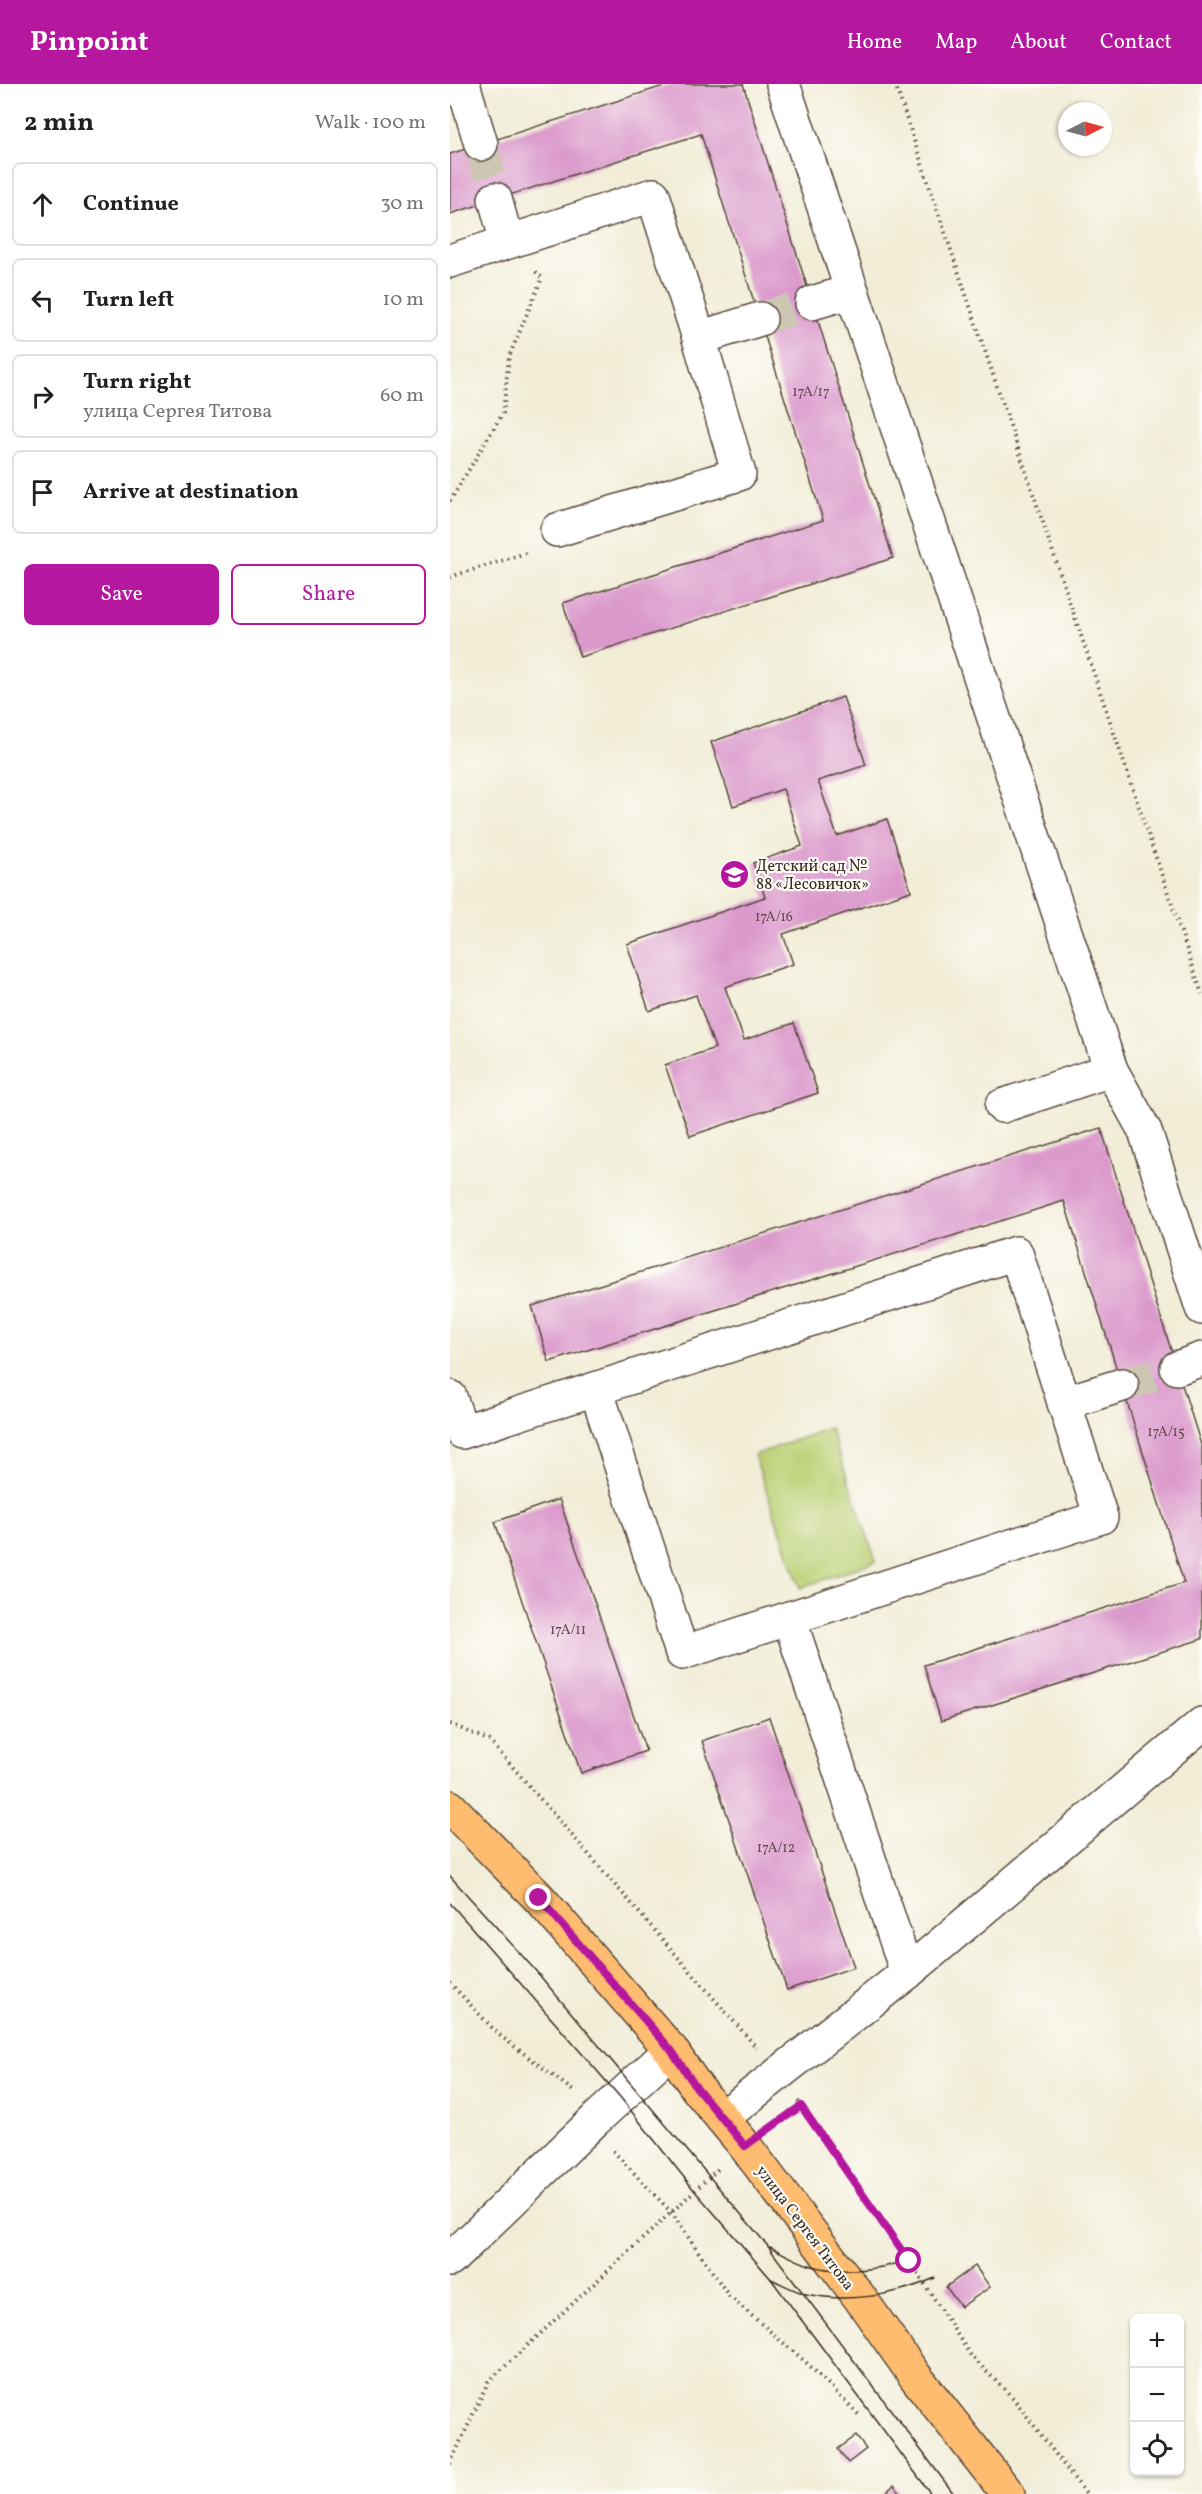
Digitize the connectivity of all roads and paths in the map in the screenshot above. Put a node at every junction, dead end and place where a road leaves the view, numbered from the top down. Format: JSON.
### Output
{"nodes":[{"id":1,"x":461,"y":84,"type":"edge"},
{"id":2,"x":783,"y":84,"type":"edge"},
{"id":3,"x":895,"y":84,"type":"edge"},
{"id":4,"x":450,"y":87,"type":"edge"},
{"id":5,"x":480,"y":144,"type":"tunnel mouth"},
{"id":6,"x":495,"y":199,"type":"tunnel mouth"},
{"id":7,"x":507,"y":242,"type":"junction"},
{"id":8,"x":450,"y":261,"type":"edge"},
{"id":9,"x":852,"y":291,"type":"junction"},
{"id":10,"x":812,"y":303,"type":"tunnel mouth"},
{"id":11,"x":760,"y":319,"type":"tunnel mouth"},
{"id":12,"x":699,"y":339,"type":"junction"},
{"id":13,"x":450,"y":501,"type":"edge"},
{"id":14,"x":557,"y":530,"type":"joint"},
{"id":15,"x":450,"y":577,"type":"edge"},
{"id":16,"x":1202,"y":994,"type":"edge"},
{"id":17,"x":1111,"y":1070,"type":"junction"},
{"id":18,"x":1002,"y":1106,"type":"dead end"},
{"id":19,"x":1202,"y":1308,"type":"edge"},
{"id":20,"x":1122,"y":1385,"type":"tunnel mouth"},
{"id":21,"x":596,"y":1389,"type":"junction"},
{"id":22,"x":450,"y":1397,"type":"edge"},
{"id":23,"x":1064,"y":1403,"type":"junction"},
{"id":24,"x":789,"y":1618,"type":"junction"},
{"id":25,"x":450,"y":1724,"type":"edge"},
{"id":26,"x":1202,"y":1724,"type":"edge"},
{"id":27,"x":450,"y":1807,"type":"edge"},
{"id":28,"x":907,"y":1973,"type":"junction"},
{"id":29,"x":450,"y":1983,"type":"edge"},
{"id":30,"x":671,"y":2050,"type":"junction"},
{"id":31,"x":778,"y":2072,"type":"junction"},
{"id":32,"x":583,"y":2098,"type":"dead end"},
{"id":33,"x":801,"y":2106,"type":"junction"},
{"id":34,"x":722,"y":2118,"type":"junction"},
{"id":35,"x":745,"y":2146,"type":"junction"},
{"id":36,"x":612,"y":2150,"type":"dead end"},
{"id":37,"x":671,"y":2212,"type":"junction"},
{"id":38,"x":450,"y":2260,"type":"edge"},
{"id":39,"x":861,"y":2416,"type":"dead end"},
{"id":40,"x":450,"y":2464,"type":"edge"},
{"id":41,"x":1008,"y":2494,"type":"edge"},
{"id":42,"x":1086,"y":2494,"type":"edge"}],
"edges":[{"from":1,"to":4,"type":"lane"},
{"from":1,"to":5,"type":"lane"},
{"from":2,"to":9,"type":"lane"},
{"from":3,"to":16,"type":"path"},
{"from":6,"to":7,"type":"lane"},
{"from":7,"to":8,"type":"lane"},
{"from":7,"to":12,"type":"lane"},
{"from":7,"to":13,"type":"path"},
{"from":9,"to":10,"type":"lane"},
{"from":9,"to":17,"type":"lane"},
{"from":11,"to":12,"type":"lane"},
{"from":12,"to":14,"type":"lane"},
{"from":14,"to":15,"type":"path"},
{"from":17,"to":18,"type":"lane"},
{"from":17,"to":19,"type":"lane"},
{"from":20,"to":23,"type":"lane"},
{"from":21,"to":22,"type":"lane"},
{"from":21,"to":23,"type":"lane"},
{"from":21,"to":24,"type":"lane"},
{"from":23,"to":24,"type":"lane"},
{"from":24,"to":28,"type":"lane"},
{"from":25,"to":31,"type":"path"},
{"from":26,"to":28,"type":"lane"},
{"from":27,"to":30,"type":"main road","name":"улица Сергея Титова"},
{"from":28,"to":31,"type":"lane"},
{"from":29,"to":32,"type":"path"},
{"from":30,"to":34,"type":"main road","name":"улица Сергея Титова"},
{"from":30,"to":38,"type":"lane"},
{"from":31,"to":33,"type":"path"},
{"from":31,"to":34,"type":"lane"},
{"from":33,"to":35,"type":"path"},
{"from":33,"to":42,"type":"path"},
{"from":34,"to":35,"type":"main road","name":"улица Сергея Титова"},
{"from":35,"to":37,"type":"path"},
{"from":35,"to":41,"type":"main road","name":"улица Сергея Титова"},
{"from":36,"to":37,"type":"path"},
{"from":37,"to":39,"type":"path"},
{"from":37,"to":40,"type":"path"}]}
